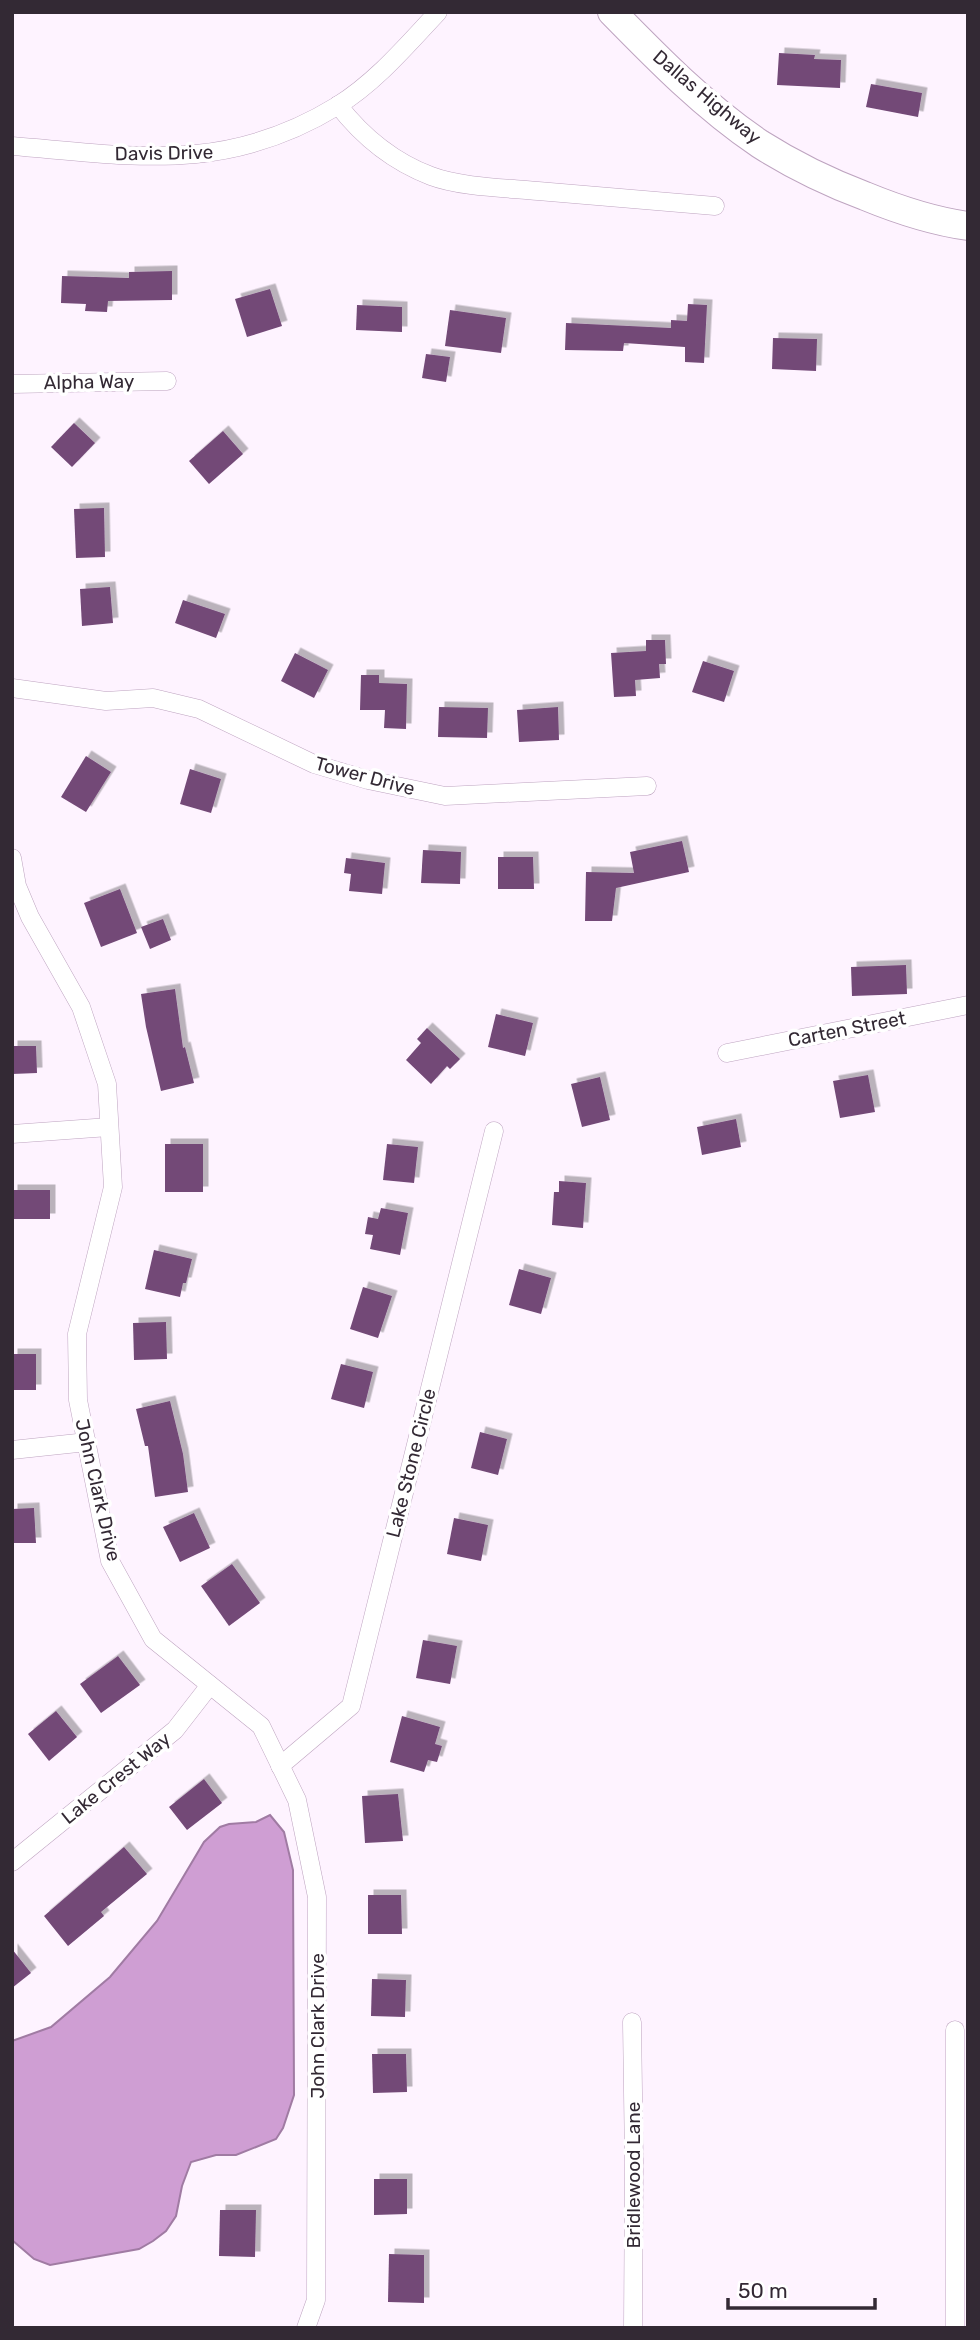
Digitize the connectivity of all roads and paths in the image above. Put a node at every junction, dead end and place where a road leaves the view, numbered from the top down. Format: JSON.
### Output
{"nodes":[{"id":1,"x":438,"y":12,"type":"edge"},
{"id":2,"x":612,"y":12,"type":"edge"},
{"id":3,"x":338,"y":106,"type":"junction"},
{"id":4,"x":12,"y":146,"type":"edge"},
{"id":5,"x":715,"y":206,"type":"dead end"},
{"id":6,"x":968,"y":226,"type":"edge"},
{"id":7,"x":167,"y":381,"type":"dead end"},
{"id":8,"x":12,"y":384,"type":"edge"},
{"id":9,"x":12,"y":688,"type":"edge"},
{"id":10,"x":647,"y":786,"type":"dead end"},
{"id":11,"x":12,"y":858,"type":"edge"},
{"id":12,"x":968,"y":1005,"type":"edge"},
{"id":13,"x":727,"y":1053,"type":"dead end"},
{"id":14,"x":109,"y":1127,"type":"junction"},
{"id":15,"x":494,"y":1131,"type":"dead end"},
{"id":16,"x":12,"y":1134,"type":"edge"},
{"id":17,"x":87,"y":1442,"type":"junction"},
{"id":18,"x":12,"y":1450,"type":"edge"},
{"id":19,"x":210,"y":1685,"type":"junction"},
{"id":20,"x":280,"y":1766,"type":"junction"},
{"id":21,"x":12,"y":1862,"type":"edge"},
{"id":22,"x":632,"y":2022,"type":"dead end"},
{"id":23,"x":955,"y":2030,"type":"dead end"},
{"id":24,"x":959,"y":2318,"type":"edge"},
{"id":25,"x":306,"y":2328,"type":"edge"},
{"id":26,"x":632,"y":2328,"type":"edge"}],
"edges":[{"from":1,"to":3,"type":"street","name":"Davis Drive"},
{"from":2,"to":6,"type":"main road","name":"Dallas Highway"},
{"from":3,"to":4,"type":"street","name":"Davis Drive"},
{"from":3,"to":5,"type":"street"},
{"from":7,"to":8,"type":"street","name":"Alpha Way"},
{"from":9,"to":10,"type":"street","name":"Tower Drive"},
{"from":11,"to":14,"type":"street","name":"John Clark Drive"},
{"from":12,"to":13,"type":"street","name":"Carten Street"},
{"from":14,"to":16,"type":"street"},
{"from":14,"to":17,"type":"street","name":"John Clark Drive"},
{"from":15,"to":20,"type":"street","name":"Lake Stone Circle"},
{"from":17,"to":18,"type":"street"},
{"from":17,"to":19,"type":"street","name":"John Clark Drive"},
{"from":19,"to":20,"type":"street","name":"John Clark Drive"},
{"from":19,"to":21,"type":"street","name":"Lake Crest Way"},
{"from":20,"to":25,"type":"street","name":"John Clark Drive"},
{"from":22,"to":26,"type":"street","name":"Bridlewood Lane"},
{"from":23,"to":24,"type":"street"}]}
